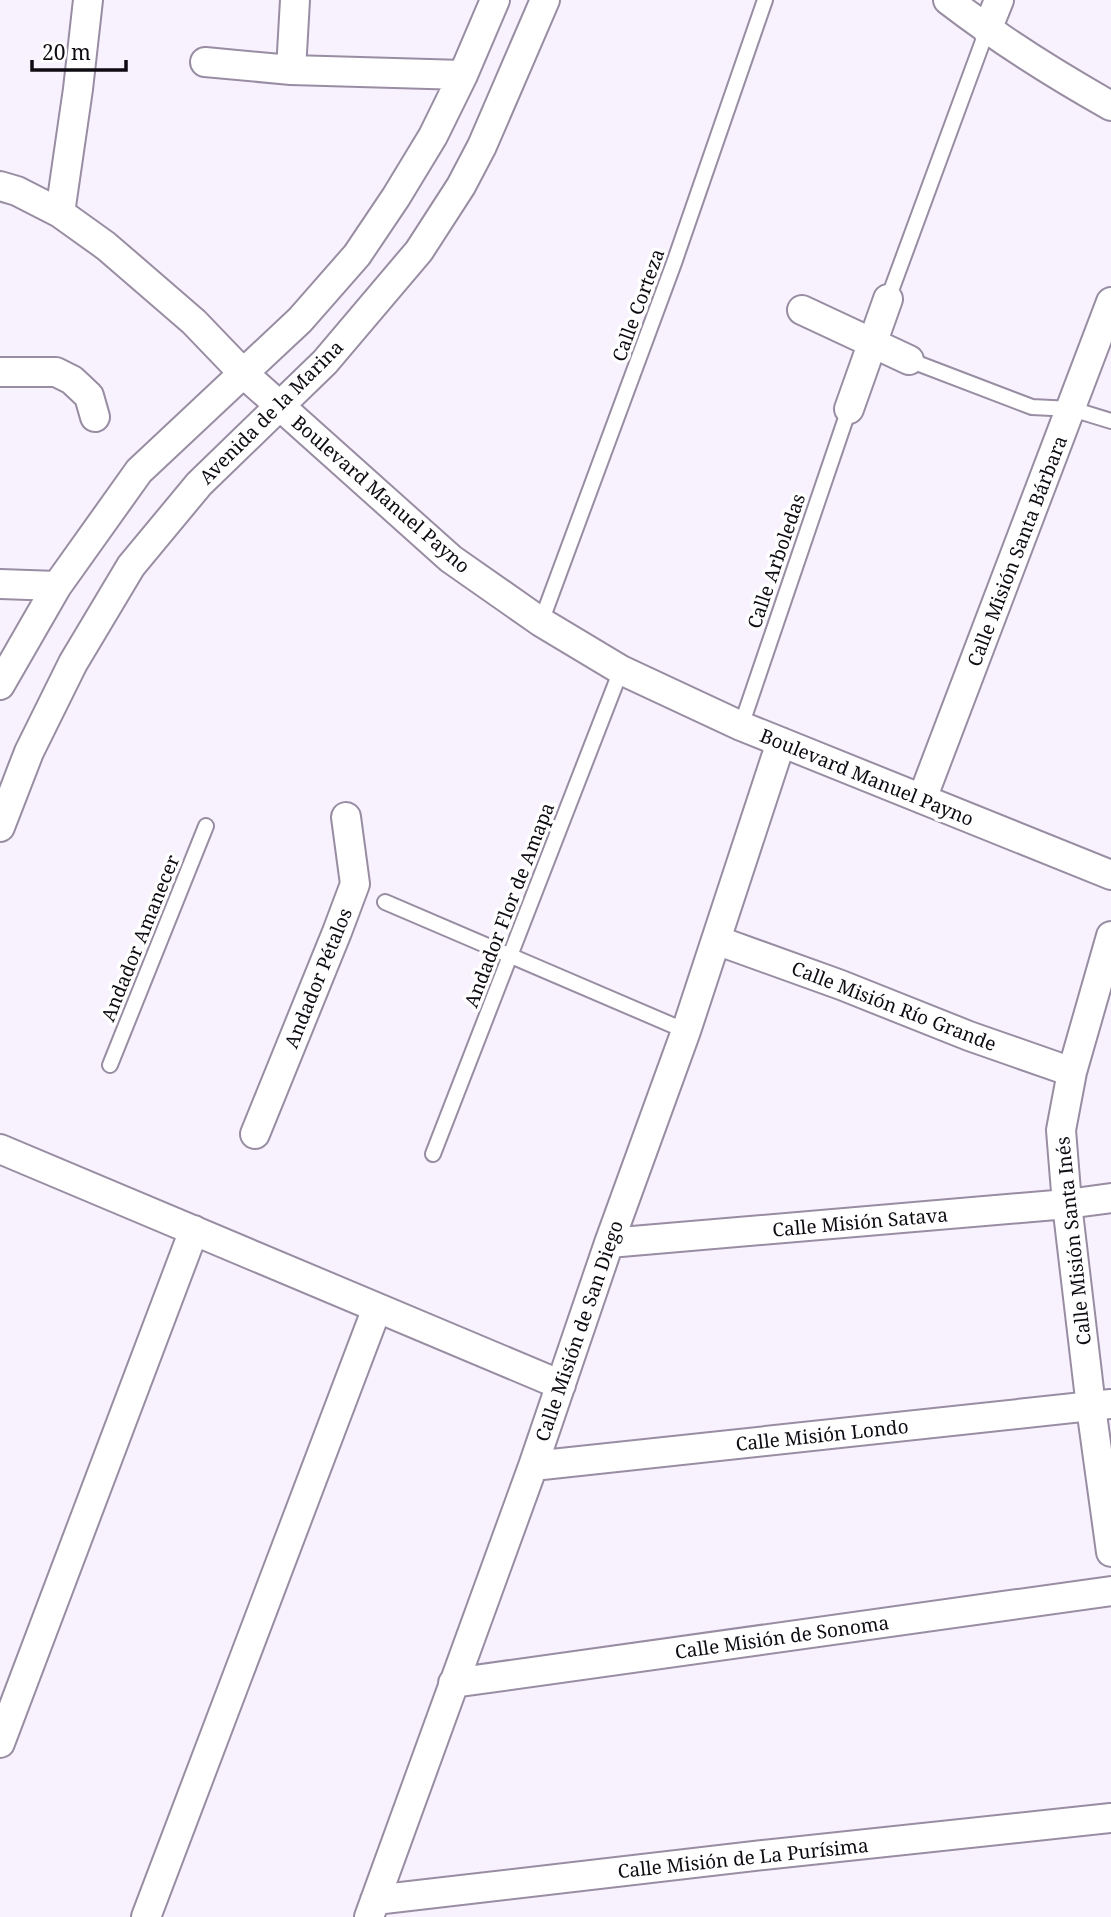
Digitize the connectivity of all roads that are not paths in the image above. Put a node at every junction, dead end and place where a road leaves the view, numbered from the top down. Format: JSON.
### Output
{"nodes":[{"id":1,"x":88,"y":0,"type":"edge"},
{"id":2,"x":295,"y":0,"type":"edge"},
{"id":3,"x":495,"y":0,"type":"edge"},
{"id":4,"x":545,"y":0,"type":"edge"},
{"id":5,"x":765,"y":0,"type":"edge"},
{"id":6,"x":948,"y":0,"type":"edge"},
{"id":7,"x":999,"y":0,"type":"edge"},
{"id":8,"x":987,"y":30,"type":"junction"},
{"id":9,"x":205,"y":62,"type":"dead end"},
{"id":10,"x":291,"y":70,"type":"junction"},
{"id":11,"x":463,"y":75,"type":"junction"},
{"id":12,"x":1111,"y":106,"type":"edge"},
{"id":13,"x":0,"y":186,"type":"edge"},
{"id":14,"x":60,"y":213,"type":"junction"},
{"id":15,"x":888,"y":299,"type":"joint"},
{"id":16,"x":1111,"y":302,"type":"edge"},
{"id":17,"x":802,"y":310,"type":"dead end"},
{"id":18,"x":872,"y":343,"type":"junction"},
{"id":19,"x":909,"y":360,"type":"joint"},
{"id":20,"x":0,"y":372,"type":"edge"},
{"id":21,"x":243,"y":373,"type":"junction"},
{"id":22,"x":281,"y":406,"type":"junction"},
{"id":23,"x":1072,"y":408,"type":"junction"},
{"id":24,"x":849,"y":409,"type":"joint"},
{"id":25,"x":95,"y":417,"type":"dead end"},
{"id":26,"x":1111,"y":421,"type":"edge"},
{"id":27,"x":0,"y":584,"type":"edge"},
{"id":28,"x":57,"y":586,"type":"junction"},
{"id":29,"x":541,"y":622,"type":"junction"},
{"id":30,"x":621,"y":670,"type":"junction"},
{"id":31,"x":0,"y":685,"type":"edge"},
{"id":32,"x":741,"y":726,"type":"junction"},
{"id":33,"x":781,"y":742,"type":"junction"},
{"id":34,"x":922,"y":799,"type":"junction"},
{"id":35,"x":346,"y":817,"type":"dead end"},
{"id":36,"x":206,"y":826,"type":"dead end"},
{"id":37,"x":0,"y":827,"type":"edge"},
{"id":38,"x":1111,"y":875,"type":"edge"},
{"id":39,"x":386,"y":902,"type":"dead end"},
{"id":40,"x":1111,"y":936,"type":"edge"},
{"id":41,"x":716,"y":940,"type":"junction"},
{"id":42,"x":510,"y":956,"type":"junction"},
{"id":43,"x":686,"y":1031,"type":"junction"},
{"id":44,"x":110,"y":1065,"type":"dead end"},
{"id":45,"x":1072,"y":1072,"type":"junction"},
{"id":46,"x":255,"y":1134,"type":"dead end"},
{"id":47,"x":433,"y":1154,"type":"dead end"},
{"id":48,"x":2,"y":1156,"type":"edge"},
{"id":49,"x":1111,"y":1198,"type":"edge"},
{"id":50,"x":1067,"y":1204,"type":"junction"},
{"id":51,"x":194,"y":1230,"type":"junction"},
{"id":52,"x":609,"y":1243,"type":"junction"},
{"id":53,"x":377,"y":1308,"type":"junction"},
{"id":54,"x":561,"y":1385,"type":"junction"},
{"id":55,"x":1101,"y":1405,"type":"edge"},
{"id":56,"x":533,"y":1466,"type":"junction"},
{"id":57,"x":1111,"y":1552,"type":"edge"},
{"id":58,"x":1111,"y":1591,"type":"edge"},
{"id":59,"x":453,"y":1683,"type":"junction"},
{"id":60,"x":0,"y":1743,"type":"edge"},
{"id":61,"x":1111,"y":1818,"type":"edge"},
{"id":62,"x":372,"y":1908,"type":"edge"},
{"id":63,"x":146,"y":1917,"type":"edge"}],
"edges":[{"from":1,"to":14,"type":"street"},
{"from":2,"to":10,"type":"street"},
{"from":3,"to":11,"type":"street"},
{"from":4,"to":22,"type":"street","name":"Avenida de la Marina"},
{"from":5,"to":29,"type":"lane","name":"Calle Corteza"},
{"from":6,"to":8,"type":"street"},
{"from":7,"to":8,"type":"street"},
{"from":8,"to":12,"type":"street"},
{"from":8,"to":15,"type":"lane"},
{"from":9,"to":10,"type":"street"},
{"from":10,"to":11,"type":"street"},
{"from":11,"to":21,"type":"street"},
{"from":13,"to":14,"type":"street","name":"Boulevard Manuel Payno"},
{"from":14,"to":21,"type":"street","name":"Boulevard Manuel Payno"},
{"from":15,"to":18,"type":"street"},
{"from":16,"to":23,"type":"street","name":"Calle Misión Santa Bárbara"},
{"from":17,"to":18,"type":"street"},
{"from":18,"to":19,"type":"street"},
{"from":18,"to":24,"type":"street"},
{"from":19,"to":23,"type":"lane"},
{"from":20,"to":25,"type":"street"},
{"from":21,"to":22,"type":"street","name":"Boulevard Manuel Payno"},
{"from":21,"to":28,"type":"street"},
{"from":22,"to":29,"type":"street","name":"Boulevard Manuel Payno"},
{"from":22,"to":37,"type":"street","name":"Avenida de la Marina"},
{"from":23,"to":26,"type":"lane"},
{"from":23,"to":34,"type":"street","name":"Calle Misión Santa Bárbara"},
{"from":24,"to":32,"type":"lane","name":"Calle Arboledas"},
{"from":27,"to":28,"type":"street"},
{"from":28,"to":31,"type":"street"},
{"from":29,"to":30,"type":"street","name":"Boulevard Manuel Payno"},
{"from":30,"to":32,"type":"street","name":"Boulevard Manuel Payno"},
{"from":30,"to":42,"type":"lane","name":"Andador Flor de Amapa"},
{"from":32,"to":33,"type":"street","name":"Boulevard Manuel Payno"},
{"from":33,"to":34,"type":"street","name":"Boulevard Manuel Payno"},
{"from":33,"to":41,"type":"street","name":"Calle Misión de San Diego"},
{"from":34,"to":38,"type":"street","name":"Boulevard Manuel Payno"},
{"from":35,"to":46,"type":"street","name":"Andador Pétalos"},
{"from":36,"to":44,"type":"lane","name":"Andador Amanecer"},
{"from":39,"to":42,"type":"lane"},
{"from":40,"to":45,"type":"street","name":"Calle Misión Santa Inés"},
{"from":41,"to":43,"type":"street","name":"Calle Misión de San Diego"},
{"from":41,"to":45,"type":"street","name":"Calle Misión Río Grande"},
{"from":42,"to":43,"type":"lane"},
{"from":42,"to":47,"type":"lane","name":"Andador Flor de Amapa"},
{"from":43,"to":52,"type":"street","name":"Calle Misión de San Diego"},
{"from":45,"to":50,"type":"street","name":"Calle Misión Santa Inés"},
{"from":48,"to":51,"type":"street"},
{"from":49,"to":50,"type":"street","name":"Calle Misión Satava"},
{"from":50,"to":52,"type":"street","name":"Calle Misión Satava"},
{"from":50,"to":55,"type":"street","name":"Calle Misión Santa Inés"},
{"from":51,"to":53,"type":"street"},
{"from":51,"to":60,"type":"street"},
{"from":52,"to":54,"type":"street","name":"Calle Misión de San Diego"},
{"from":53,"to":54,"type":"street"},
{"from":53,"to":63,"type":"street"},
{"from":54,"to":56,"type":"street","name":"Calle Misión de San Diego"},
{"from":55,"to":56,"type":"street","name":"Calle Misión Londo"},
{"from":55,"to":57,"type":"street","name":"Calle Misión Santa Inés"},
{"from":56,"to":59,"type":"street","name":"Calle Misión de San Diego"},
{"from":58,"to":59,"type":"street","name":"Calle Misión de Sonoma"},
{"from":59,"to":62,"type":"street","name":"Calle Misión de San Diego"},
{"from":61,"to":62,"type":"street","name":"Calle Misión de La Purísima"}]}
